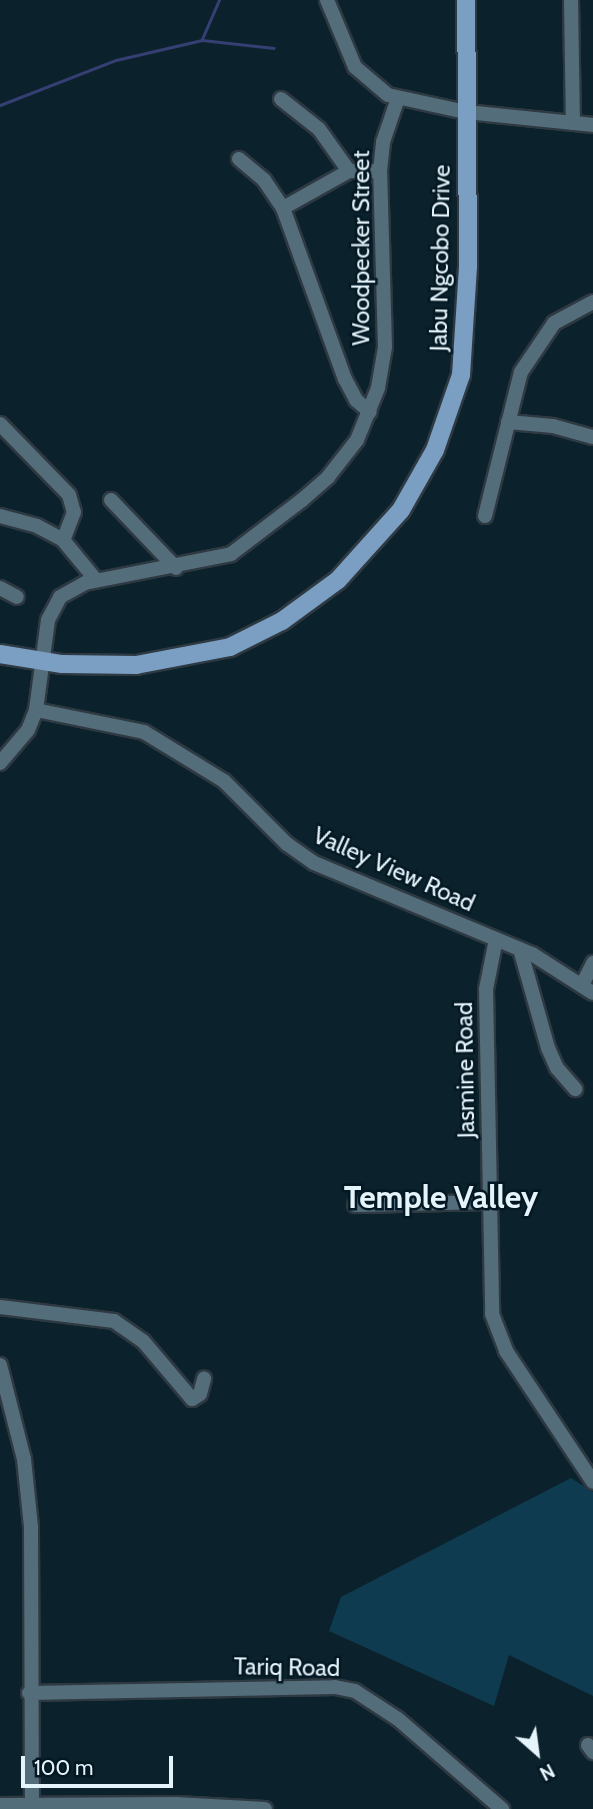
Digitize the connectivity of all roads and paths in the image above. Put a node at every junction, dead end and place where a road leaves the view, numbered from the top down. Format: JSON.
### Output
{"nodes":[{"id":1,"x":327,"y":0,"type":"edge"},
{"id":2,"x":466,"y":0,"type":"edge"},
{"id":3,"x":571,"y":0,"type":"edge"},
{"id":4,"x":398,"y":98,"type":"junction"},
{"id":5,"x":281,"y":99,"type":"dead end"},
{"id":6,"x":466,"y":112,"type":"junction"},
{"id":7,"x":573,"y":123,"type":"junction"},
{"id":8,"x":593,"y":125,"type":"edge"},
{"id":9,"x":239,"y":159,"type":"dead end"},
{"id":10,"x":349,"y":171,"type":"junction"},
{"id":11,"x":380,"y":171,"type":"junction"},
{"id":12,"x":283,"y":208,"type":"junction"},
{"id":13,"x":593,"y":302,"type":"edge"},
{"id":14,"x":370,"y":412,"type":"junction"},
{"id":15,"x":508,"y":422,"type":"junction"},
{"id":16,"x":0,"y":424,"type":"edge"},
{"id":17,"x":593,"y":437,"type":"edge"},
{"id":18,"x":111,"y":500,"type":"dead end"},
{"id":19,"x":0,"y":516,"type":"edge"},
{"id":20,"x":485,"y":516,"type":"dead end"},
{"id":21,"x":63,"y":540,"type":"junction"},
{"id":22,"x":176,"y":568,"type":"junction"},
{"id":23,"x":96,"y":580,"type":"junction"},
{"id":24,"x":0,"y":588,"type":"edge"},
{"id":25,"x":17,"y":597,"type":"dead end"},
{"id":26,"x":0,"y":654,"type":"edge"},
{"id":27,"x":42,"y":661,"type":"junction"},
{"id":28,"x":36,"y":710,"type":"junction"},
{"id":29,"x":0,"y":763,"type":"edge"},
{"id":30,"x":496,"y":939,"type":"junction"},
{"id":31,"x":520,"y":949,"type":"junction"},
{"id":32,"x":593,"y":962,"type":"edge"},
{"id":33,"x":587,"y":989,"type":"edge"},
{"id":34,"x":575,"y":1089,"type":"dead end"},
{"id":35,"x":492,"y":1202,"type":"junction"},
{"id":36,"x":355,"y":1205,"type":"dead end"},
{"id":37,"x":0,"y":1307,"type":"edge"},
{"id":38,"x":0,"y":1365,"type":"edge"},
{"id":39,"x":204,"y":1379,"type":"dead end"},
{"id":40,"x":593,"y":1482,"type":"edge"},
{"id":41,"x":29,"y":1693,"type":"junction"},
{"id":42,"x":0,"y":1805,"type":"edge"},
{"id":43,"x":32,"y":1805,"type":"junction"},
{"id":44,"x":125,"y":1807,"type":"edge"},
{"id":45,"x":265,"y":1809,"type":"edge"},
{"id":46,"x":502,"y":1809,"type":"edge"}],
"edges":[{"from":1,"to":4,"type":"street"},
{"from":2,"to":6,"type":"main road","name":"Jabu Ngcobo Drive"},
{"from":3,"to":7,"type":"street"},
{"from":4,"to":6,"type":"street"},
{"from":4,"to":11,"type":"street","name":"Woodpecker Street"},
{"from":5,"to":10,"type":"street"},
{"from":6,"to":7,"type":"street"},
{"from":6,"to":27,"type":"main road","name":"Jabu Ngcobo Drive"},
{"from":7,"to":8,"type":"street"},
{"from":9,"to":12,"type":"street"},
{"from":10,"to":11,"type":"street"},
{"from":10,"to":12,"type":"street"},
{"from":11,"to":14,"type":"street","name":"Woodpecker Street"},
{"from":12,"to":14,"type":"street"},
{"from":13,"to":15,"type":"street"},
{"from":14,"to":22,"type":"street","name":"Woodpecker Street"},
{"from":15,"to":17,"type":"street"},
{"from":15,"to":20,"type":"street"},
{"from":16,"to":21,"type":"street"},
{"from":18,"to":22,"type":"street"},
{"from":19,"to":21,"type":"street"},
{"from":21,"to":23,"type":"street"},
{"from":22,"to":23,"type":"street","name":"Woodpecker Street"},
{"from":23,"to":27,"type":"street","name":"Woodpecker Street"},
{"from":24,"to":25,"type":"street"},
{"from":26,"to":27,"type":"main road","name":"Jabu Ngcobo Drive"},
{"from":27,"to":28,"type":"street","name":"Woodpecker Street"},
{"from":28,"to":29,"type":"street"},
{"from":28,"to":30,"type":"street","name":"Valley View Road"},
{"from":30,"to":31,"type":"street","name":"Valley View Road"},
{"from":30,"to":35,"type":"street","name":"Jasmine Road"},
{"from":31,"to":33,"type":"street","name":"Valley View Road"},
{"from":31,"to":34,"type":"street"},
{"from":32,"to":33,"type":"street"},
{"from":35,"to":36,"type":"street"},
{"from":35,"to":40,"type":"street","name":"Jasmine Road"},
{"from":37,"to":39,"type":"street"},
{"from":38,"to":41,"type":"street"},
{"from":41,"to":43,"type":"street"},
{"from":41,"to":46,"type":"street","name":"Tariq Road"},
{"from":42,"to":43,"type":"street"},
{"from":43,"to":44,"type":"street"},
{"from":44,"to":45,"type":"street"}]}
